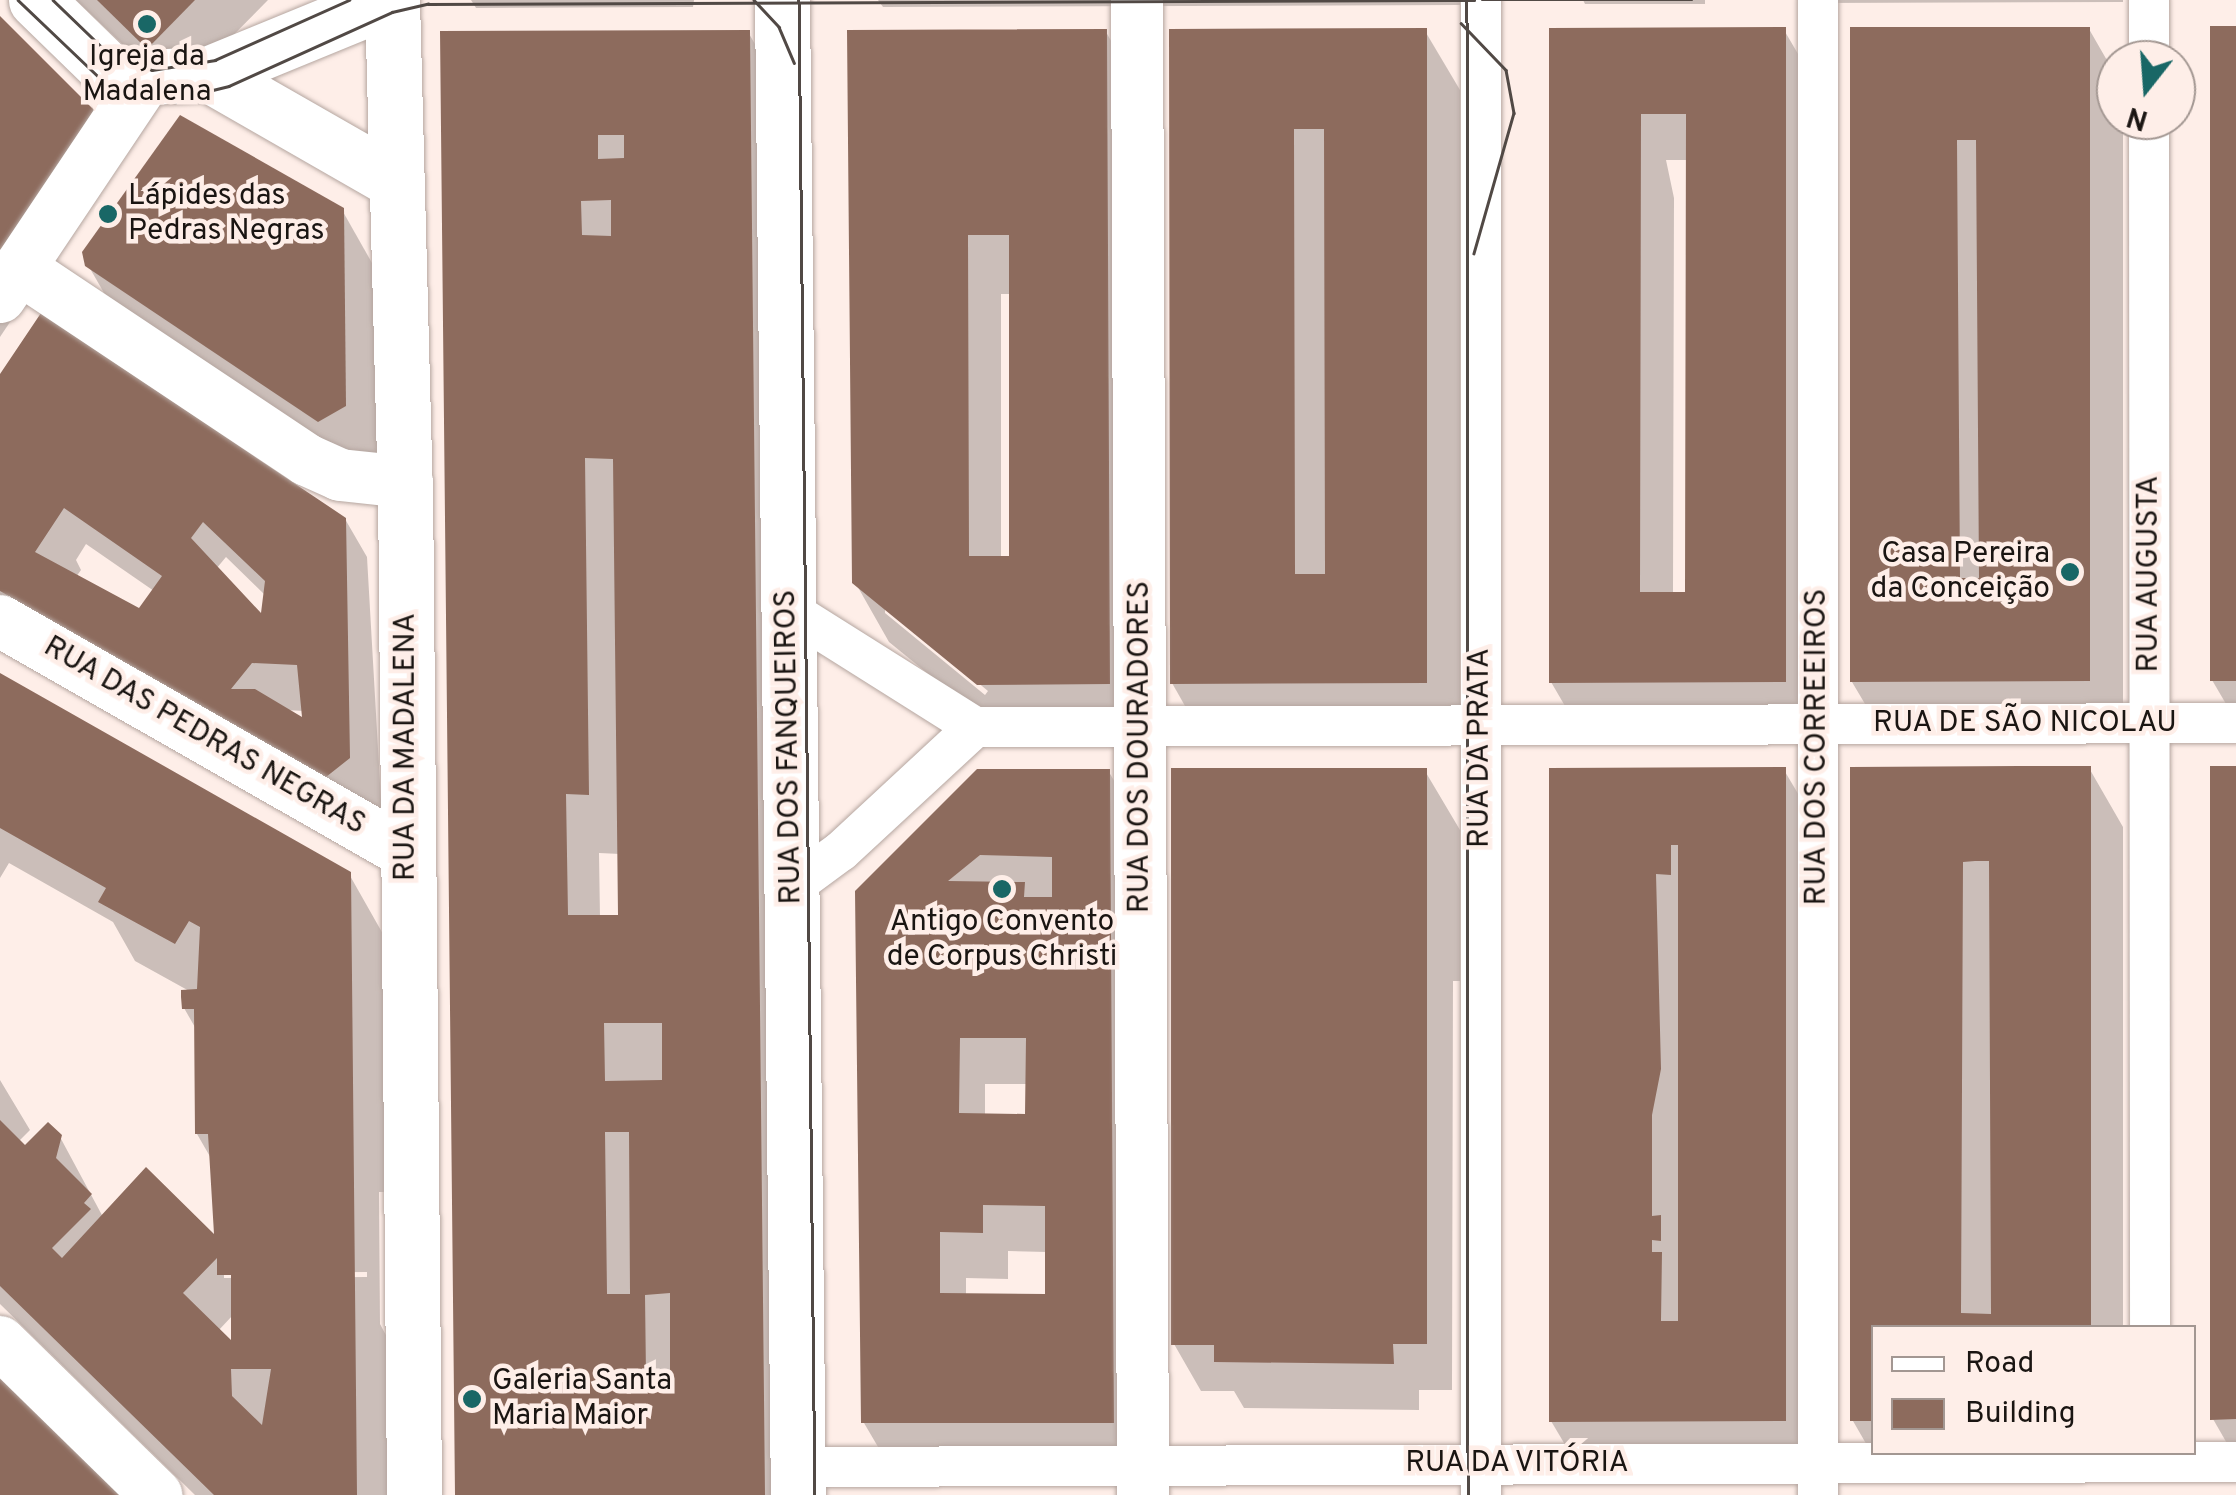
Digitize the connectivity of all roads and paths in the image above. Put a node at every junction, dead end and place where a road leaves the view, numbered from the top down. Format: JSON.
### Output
{"nodes":[{"id":1,"x":36,"y":0,"type":"edge"},
{"id":2,"x":390,"y":0,"type":"edge"},
{"id":3,"x":782,"y":0,"type":"edge"},
{"id":4,"x":1137,"y":0,"type":"edge"},
{"id":5,"x":1480,"y":0,"type":"edge"},
{"id":6,"x":1818,"y":0,"type":"edge"},
{"id":7,"x":2149,"y":0,"type":"edge"},
{"id":8,"x":2149,"y":40,"type":"edge"},
{"id":9,"x":208,"y":74,"type":"junction"},
{"id":10,"x":146,"y":78,"type":"junction"},
{"id":11,"x":2150,"y":140,"type":"edge"},
{"id":12,"x":395,"y":181,"type":"junction"},
{"id":13,"x":10,"y":283,"type":"edge"},
{"id":14,"x":405,"y":482,"type":"junction"},
{"id":15,"x":788,"y":610,"type":"junction"},
{"id":16,"x":0,"y":622,"type":"edge"},
{"id":17,"x":2150,"y":723,"type":"junction"},
{"id":18,"x":2236,"y":723,"type":"edge"},
{"id":19,"x":1818,"y":725,"type":"junction"},
{"id":20,"x":1480,"y":726,"type":"junction"},
{"id":21,"x":975,"y":727,"type":"junction"},
{"id":22,"x":1142,"y":727,"type":"junction"},
{"id":23,"x":407,"y":854,"type":"junction"},
{"id":24,"x":792,"y":887,"type":"junction"},
{"id":25,"x":2150,"y":1325,"type":"edge"},
{"id":26,"x":0,"y":1342,"type":"edge"},
{"id":27,"x":2236,"y":1462,"type":"edge"},
{"id":28,"x":2151,"y":1470,"type":"edge"},
{"id":29,"x":1481,"y":1479,"type":"edge"},
{"id":30,"x":1818,"y":1479,"type":"edge"},
{"id":31,"x":1142,"y":1480,"type":"edge"},
{"id":32,"x":798,"y":1481,"type":"edge"},
{"id":33,"x":156,"y":1495,"type":"edge"},
{"id":34,"x":414,"y":1495,"type":"edge"}],
"edges":[{"from":1,"to":10,"type":"main road"},
{"from":2,"to":9,"type":"main road"},
{"from":2,"to":12,"type":"main road","name":"RUA DA MADALENA"},
{"from":3,"to":15,"type":"main road","name":"RUA DOS FANQUEIROS"},
{"from":4,"to":22,"type":"street","name":"RUA DOS DOURADORES"},
{"from":5,"to":20,"type":"street","name":"RUA DA PRATA"},
{"from":6,"to":19,"type":"street","name":"RUA DOS CORREEIROS"},
{"from":7,"to":8,"type":"street"},
{"from":9,"to":10,"type":"main road"},
{"from":9,"to":12,"type":"main road"},
{"from":10,"to":13,"type":"street"},
{"from":11,"to":17,"type":"street","name":"RUA AUGUSTA"},
{"from":12,"to":14,"type":"main road","name":"RUA DA MADALENA"},
{"from":13,"to":14,"type":"street"},
{"from":14,"to":23,"type":"main road","name":"RUA DA MADALENA"},
{"from":15,"to":21,"type":"street"},
{"from":15,"to":24,"type":"main road","name":"RUA DOS FANQUEIROS"},
{"from":16,"to":23,"type":"street","name":"RUA DAS PEDRAS NEGRAS"},
{"from":17,"to":18,"type":"street","name":"RUA DE SÃO NICOLAU"},
{"from":17,"to":19,"type":"street","name":"RUA DE SÃO NICOLAU"},
{"from":17,"to":25,"type":"street","name":"RUA AUGUSTA"},
{"from":19,"to":20,"type":"street","name":"RUA DE SÃO NICOLAU"},
{"from":19,"to":30,"type":"street","name":"RUA DOS CORREEIROS"},
{"from":20,"to":22,"type":"street","name":"RUA DE SÃO NICOLAU"},
{"from":20,"to":29,"type":"street","name":"RUA DA PRATA"},
{"from":21,"to":22,"type":"street","name":"RUA DE SÃO NICOLAU"},
{"from":21,"to":24,"type":"street"},
{"from":22,"to":31,"type":"street","name":"RUA DOS DOURADORES"},
{"from":23,"to":34,"type":"main road","name":"RUA DA MADALENA"},
{"from":24,"to":32,"type":"main road","name":"RUA DOS FANQUEIROS"},
{"from":26,"to":33,"type":"street"},
{"from":27,"to":28,"type":"street","name":"RUA DA VITÓRIA"},
{"from":28,"to":30,"type":"street","name":"RUA DA VITÓRIA"},
{"from":29,"to":30,"type":"street","name":"RUA DA VITÓRIA"},
{"from":29,"to":31,"type":"street","name":"RUA DA VITÓRIA"},
{"from":31,"to":32,"type":"street","name":"RUA DA VITÓRIA"}]}
